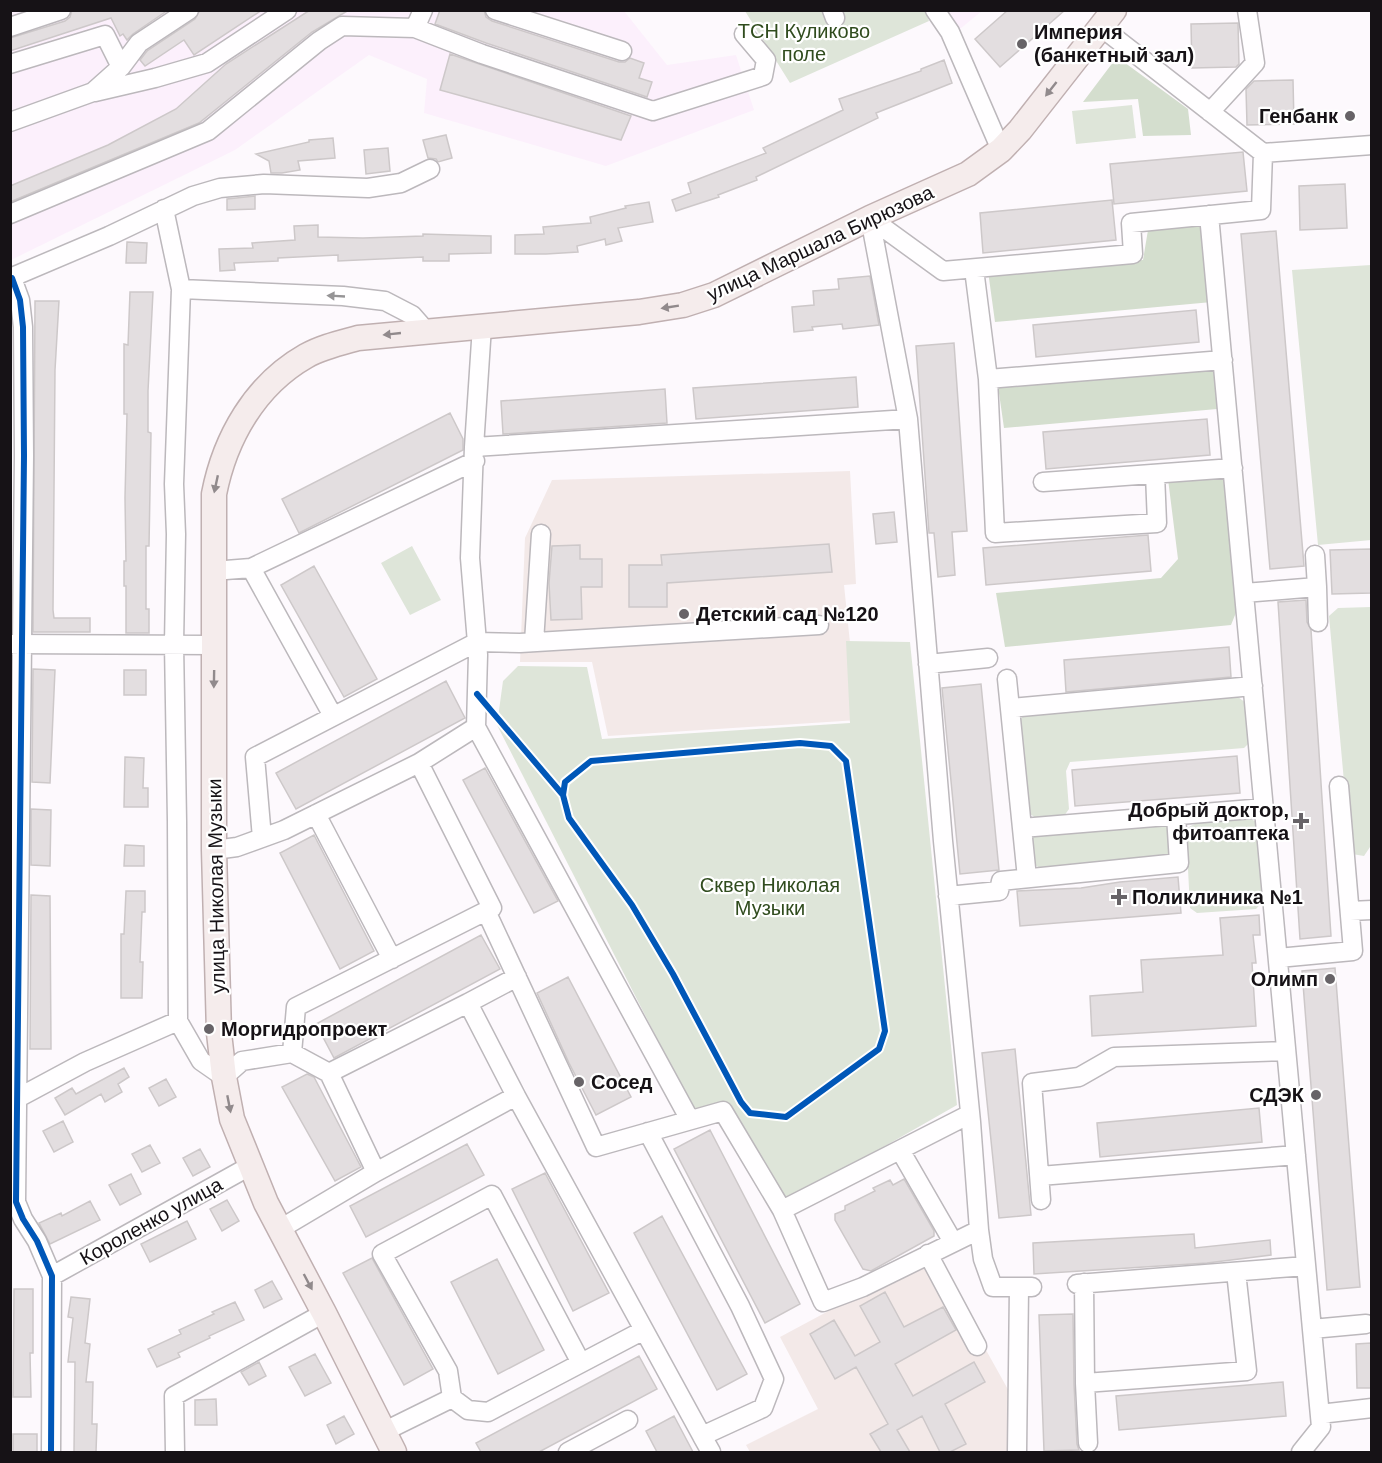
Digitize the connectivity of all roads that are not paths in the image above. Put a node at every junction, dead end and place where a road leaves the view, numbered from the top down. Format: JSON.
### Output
{"nodes":[{"id":1,"x":61,"y":10,"type":"edge"},
{"id":2,"x":189,"y":10,"type":"edge"},
{"id":3,"x":287,"y":10,"type":"edge"},
{"id":4,"x":423,"y":10,"type":"edge"},
{"id":5,"x":495,"y":10,"type":"edge"},
{"id":6,"x":935,"y":10,"type":"edge"},
{"id":7,"x":1247,"y":10,"type":"edge"},
{"id":8,"x":1107,"y":19,"type":"edge"},
{"id":9,"x":10,"y":27,"type":"edge"},
{"id":10,"x":415,"y":28,"type":"junction"},
{"id":11,"x":744,"y":34,"type":"dead end"},
{"id":12,"x":622,"y":51,"type":"dead end"},
{"id":13,"x":10,"y":64,"type":"edge"},
{"id":14,"x":121,"y":67,"type":"junction"},
{"id":15,"x":93,"y":92,"type":"junction"},
{"id":16,"x":1210,"y":112,"type":"junction"},
{"id":17,"x":10,"y":122,"type":"edge"},
{"id":18,"x":1371,"y":146,"type":"edge"},
{"id":19,"x":1001,"y":150,"type":"junction"},
{"id":20,"x":1263,"y":153,"type":"junction"},
{"id":21,"x":430,"y":169,"type":"dead end"},
{"id":22,"x":164,"y":209,"type":"junction"},
{"id":23,"x":10,"y":214,"type":"edge"},
{"id":24,"x":1209,"y":215,"type":"junction"},
{"id":25,"x":870,"y":218,"type":"junction"},
{"id":26,"x":974,"y":268,"type":"junction"},
{"id":27,"x":11,"y":278,"type":"edge"},
{"id":28,"x":181,"y":289,"type":"junction"},
{"id":29,"x":482,"y":326,"type":"junction"},
{"id":30,"x":426,"y":331,"type":"junction"},
{"id":31,"x":1222,"y":360,"type":"junction"},
{"id":32,"x":988,"y":379,"type":"junction"},
{"id":33,"x":908,"y":419,"type":"junction"},
{"id":34,"x":236,"y":430,"type":"joint"},
{"id":35,"x":475,"y":454,"type":"junction"},
{"id":36,"x":1233,"y":468,"type":"junction"},
{"id":37,"x":1155,"y":474,"type":"junction"},
{"id":38,"x":1043,"y":482,"type":"dead end"},
{"id":39,"x":541,"y":534,"type":"dead end"},
{"id":40,"x":1314,"y":555,"type":"dead end"},
{"id":41,"x":251,"y":568,"type":"junction"},
{"id":42,"x":213,"y":571,"type":"junction"},
{"id":43,"x":1317,"y":587,"type":"junction"},
{"id":44,"x":1244,"y":593,"type":"junction"},
{"id":45,"x":1318,"y":622,"type":"dead end"},
{"id":46,"x":819,"y":625,"type":"dead end"},
{"id":47,"x":477,"y":642,"type":"junction"},
{"id":48,"x":534,"y":642,"type":"junction"},
{"id":49,"x":16,"y":644,"type":"edge"},
{"id":50,"x":174,"y":644,"type":"junction"},
{"id":51,"x":215,"y":645,"type":"junction"},
{"id":52,"x":987,"y":658,"type":"dead end"},
{"id":53,"x":928,"y":664,"type":"junction"},
{"id":54,"x":1007,"y":679,"type":"dead end"},
{"id":55,"x":1253,"y":686,"type":"junction"},
{"id":56,"x":1010,"y":708,"type":"junction"},
{"id":57,"x":333,"y":716,"type":"junction"},
{"id":58,"x":476,"y":727,"type":"junction"},
{"id":59,"x":419,"y":763,"type":"junction"},
{"id":60,"x":1339,"y":786,"type":"dead end"},
{"id":61,"x":1264,"y":808,"type":"junction"},
{"id":62,"x":316,"y":814,"type":"junction"},
{"id":63,"x":1176,"y":815,"type":"junction"},
{"id":64,"x":1022,"y":828,"type":"junction"},
{"id":65,"x":262,"y":838,"type":"junction"},
{"id":66,"x":214,"y":850,"type":"junction"},
{"id":67,"x":1027,"y":878,"type":"junction"},
{"id":68,"x":948,"y":896,"type":"junction"},
{"id":69,"x":1371,"y":910,"type":"edge"},
{"id":70,"x":486,"y":911,"type":"junction"},
{"id":71,"x":1350,"y":911,"type":"junction"},
{"id":72,"x":1278,"y":958,"type":"junction"},
{"id":73,"x":392,"y":959,"type":"junction"},
{"id":74,"x":517,"y":976,"type":"junction"},
{"id":75,"x":468,"y":1003,"type":"junction"},
{"id":76,"x":178,"y":1021,"type":"junction"},
{"id":77,"x":1286,"y":1051,"type":"junction"},
{"id":78,"x":292,"y":1053,"type":"junction"},
{"id":79,"x":329,"y":1073,"type":"junction"},
{"id":80,"x":224,"y":1077,"type":"junction"},
{"id":81,"x":516,"y":1096,"type":"junction"},
{"id":82,"x":14,"y":1107,"type":"edge"},
{"id":83,"x":970,"y":1114,"type":"junction"},
{"id":84,"x":690,"y":1120,"type":"junction"},
{"id":85,"x":648,"y":1132,"type":"junction"},
{"id":86,"x":900,"y":1150,"type":"junction"},
{"id":87,"x":1296,"y":1155,"type":"junction"},
{"id":88,"x":250,"y":1166,"type":"junction"},
{"id":89,"x":376,"y":1172,"type":"junction"},
{"id":90,"x":1040,"y":1176,"type":"junction"},
{"id":91,"x":1041,"y":1200,"type":"dead end"},
{"id":92,"x":782,"y":1210,"type":"junction"},
{"id":93,"x":280,"y":1229,"type":"junction"},
{"id":94,"x":980,"y":1230,"type":"junction"},
{"id":95,"x":953,"y":1242,"type":"junction"},
{"id":96,"x":928,"y":1254,"type":"junction"},
{"id":97,"x":1306,"y":1266,"type":"junction"},
{"id":98,"x":1236,"y":1272,"type":"junction"},
{"id":99,"x":52,"y":1276,"type":"junction"},
{"id":100,"x":324,"y":1313,"type":"junction"},
{"id":101,"x":1366,"y":1324,"type":"dead end"},
{"id":102,"x":1312,"y":1329,"type":"junction"},
{"id":103,"x":644,"y":1330,"type":"junction"},
{"id":104,"x":977,"y":1346,"type":"dead end"},
{"id":105,"x":581,"y":1363,"type":"junction"},
{"id":106,"x":1085,"y":1383,"type":"junction"},
{"id":107,"x":452,"y":1398,"type":"junction"},
{"id":108,"x":1371,"y":1408,"type":"edge"},
{"id":109,"x":1320,"y":1414,"type":"junction"},
{"id":110,"x":628,"y":1420,"type":"dead end"},
{"id":111,"x":702,"y":1436,"type":"junction"},
{"id":112,"x":1088,"y":1443,"type":"dead end"},
{"id":113,"x":388,"y":1446,"type":"edge"},
{"id":114,"x":51,"y":1452,"type":"edge"},
{"id":115,"x":175,"y":1452,"type":"edge"},
{"id":116,"x":568,"y":1452,"type":"edge"},
{"id":117,"x":711,"y":1452,"type":"edge"},
{"id":118,"x":1017,"y":1452,"type":"edge"},
{"id":119,"x":1301,"y":1452,"type":"edge"}],
"edges":[{"from":1,"to":9,"type":"street"},
{"from":2,"to":14,"type":"street"},
{"from":3,"to":15,"type":"street"},
{"from":4,"to":10,"type":"street"},
{"from":5,"to":12,"type":"street"},
{"from":6,"to":19,"type":"street"},
{"from":7,"to":16,"type":"street"},
{"from":8,"to":16,"type":"street"},
{"from":8,"to":19,"type":"main road","name":"улица Маршала Бирюзова","one_way":true},
{"from":10,"to":11,"type":"street"},
{"from":10,"to":23,"type":"street"},
{"from":13,"to":14,"type":"street"},
{"from":14,"to":15,"type":"street"},
{"from":15,"to":17,"type":"street"},
{"from":16,"to":20,"type":"street"},
{"from":18,"to":20,"type":"street"},
{"from":19,"to":25,"type":"main road","name":"улица Маршала Бирюзова"},
{"from":20,"to":24,"type":"street"},
{"from":21,"to":22,"type":"street"},
{"from":22,"to":27,"type":"street"},
{"from":22,"to":28,"type":"street"},
{"from":24,"to":26,"type":"street"},
{"from":24,"to":31,"type":"street"},
{"from":25,"to":26,"type":"street"},
{"from":25,"to":29,"type":"main road","name":"улица Маршала Бирюзова","one_way":true},
{"from":25,"to":33,"type":"street"},
{"from":26,"to":32,"type":"street"},
{"from":27,"to":49,"type":"street"},
{"from":30,"to":28,"type":"street","one_way":true},
{"from":28,"to":50,"type":"street"},
{"from":29,"to":30,"type":"main road","name":"улица Маршала Бирюзова"},
{"from":29,"to":35,"type":"street"},
{"from":30,"to":34,"type":"main road","name":"улица Маршала Бирюзова","one_way":true},
{"from":31,"to":32,"type":"street"},
{"from":31,"to":36,"type":"street"},
{"from":32,"to":37,"type":"street"},
{"from":33,"to":35,"type":"street"},
{"from":33,"to":53,"type":"street"},
{"from":34,"to":42,"type":"main road","name":"улица Николая Музыки","one_way":true},
{"from":35,"to":41,"type":"street"},
{"from":35,"to":47,"type":"street"},
{"from":36,"to":37,"type":"street"},
{"from":36,"to":44,"type":"street"},
{"from":37,"to":38,"type":"street"},
{"from":39,"to":48,"type":"street"},
{"from":40,"to":43,"type":"street"},
{"from":41,"to":42,"type":"street"},
{"from":41,"to":57,"type":"street"},
{"from":42,"to":51,"type":"main road","name":"улица Николая Музыки"},
{"from":43,"to":44,"type":"street"},
{"from":43,"to":45,"type":"street"},
{"from":44,"to":55,"type":"street"},
{"from":46,"to":48,"type":"street"},
{"from":47,"to":48,"type":"street"},
{"from":47,"to":57,"type":"street"},
{"from":47,"to":58,"type":"street"},
{"from":49,"to":50,"type":"street"},
{"from":49,"to":82,"type":"street"},
{"from":50,"to":51,"type":"street"},
{"from":50,"to":76,"type":"street"},
{"from":51,"to":66,"type":"main road","name":"улица Николая Музыки","one_way":true},
{"from":52,"to":53,"type":"street"},
{"from":53,"to":68,"type":"street"},
{"from":54,"to":56,"type":"street"},
{"from":55,"to":56,"type":"street"},
{"from":55,"to":61,"type":"street"},
{"from":56,"to":64,"type":"street"},
{"from":57,"to":65,"type":"street"},
{"from":58,"to":59,"type":"street"},
{"from":58,"to":84,"type":"street"},
{"from":59,"to":62,"type":"street"},
{"from":59,"to":70,"type":"street"},
{"from":60,"to":71,"type":"street"},
{"from":61,"to":63,"type":"street"},
{"from":61,"to":72,"type":"street"},
{"from":62,"to":65,"type":"street"},
{"from":62,"to":73,"type":"street"},
{"from":63,"to":64,"type":"street"},
{"from":63,"to":67,"type":"street"},
{"from":64,"to":67,"type":"street"},
{"from":65,"to":66,"type":"street"},
{"from":66,"to":80,"type":"main road","name":"улица Николая Музыки"},
{"from":67,"to":68,"type":"street"},
{"from":68,"to":83,"type":"street"},
{"from":69,"to":71,"type":"street"},
{"from":70,"to":73,"type":"street"},
{"from":70,"to":74,"type":"street"},
{"from":71,"to":72,"type":"street"},
{"from":72,"to":77,"type":"street"},
{"from":73,"to":78,"type":"street"},
{"from":74,"to":75,"type":"street"},
{"from":74,"to":85,"type":"street"},
{"from":75,"to":79,"type":"street"},
{"from":75,"to":81,"type":"street"},
{"from":76,"to":80,"type":"street"},
{"from":76,"to":82,"type":"street"},
{"from":77,"to":87,"type":"street"},
{"from":77,"to":90,"type":"street"},
{"from":78,"to":79,"type":"street"},
{"from":78,"to":80,"type":"street"},
{"from":79,"to":89,"type":"street"},
{"from":80,"to":88,"type":"main road","name":"улица Николая Музыки","one_way":true},
{"from":81,"to":89,"type":"street"},
{"from":81,"to":103,"type":"street"},
{"from":82,"to":99,"type":"street"},
{"from":83,"to":86,"type":"street"},
{"from":83,"to":94,"type":"street"},
{"from":84,"to":85,"type":"street"},
{"from":84,"to":92,"type":"street"},
{"from":85,"to":111,"type":"street"},
{"from":86,"to":92,"type":"street"},
{"from":86,"to":95,"type":"street"},
{"from":87,"to":90,"type":"street"},
{"from":87,"to":97,"type":"street"},
{"from":88,"to":93,"type":"main road","name":"улица Николая Музыки"},
{"from":88,"to":99,"type":"street","name":"Короленко улица"},
{"from":89,"to":93,"type":"street"},
{"from":90,"to":91,"type":"street"},
{"from":92,"to":96,"type":"street"},
{"from":93,"to":100,"type":"main road","name":"улица Николая Музыки","one_way":true},
{"from":94,"to":95,"type":"street"},
{"from":94,"to":118,"type":"street"},
{"from":95,"to":96,"type":"street"},
{"from":96,"to":104,"type":"street"},
{"from":97,"to":98,"type":"street"},
{"from":97,"to":102,"type":"street"},
{"from":98,"to":106,"type":"street"},
{"from":98,"to":106,"type":"street"},
{"from":99,"to":114,"type":"street"},
{"from":100,"to":113,"type":"main road","name":"улица Николая Музыки"},
{"from":100,"to":115,"type":"street"},
{"from":101,"to":102,"type":"street"},
{"from":102,"to":109,"type":"street"},
{"from":103,"to":105,"type":"street"},
{"from":103,"to":111,"type":"street"},
{"from":105,"to":107,"type":"street"},
{"from":105,"to":107,"type":"street"},
{"from":106,"to":112,"type":"street"},
{"from":107,"to":113,"type":"street"},
{"from":108,"to":109,"type":"street"},
{"from":109,"to":119,"type":"street"},
{"from":110,"to":116,"type":"street"},
{"from":111,"to":117,"type":"street"}]}
